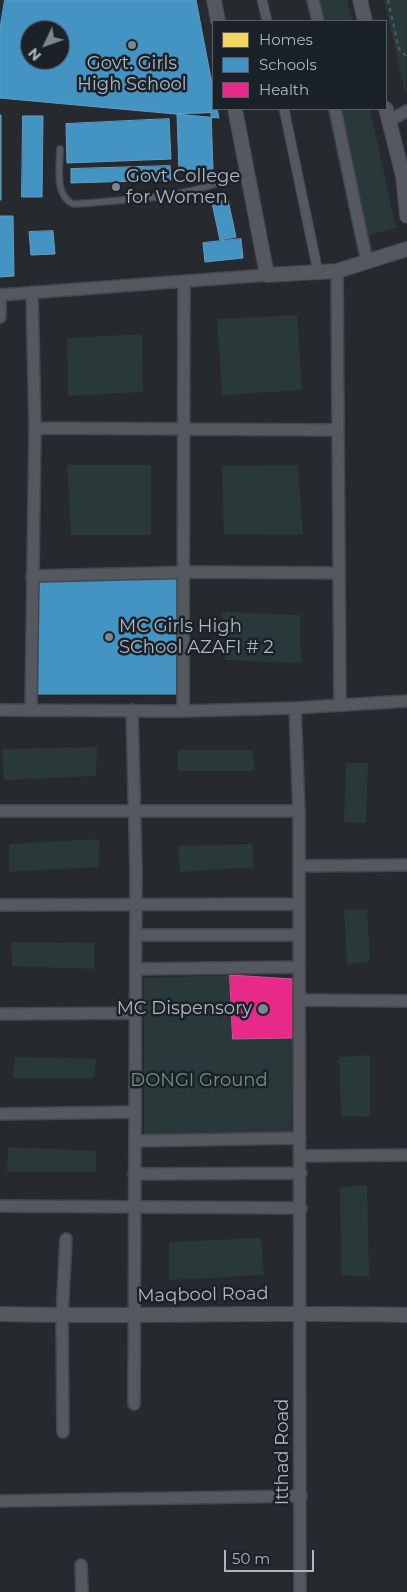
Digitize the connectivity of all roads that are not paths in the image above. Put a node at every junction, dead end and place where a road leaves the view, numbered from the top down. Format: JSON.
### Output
{"nodes":[{"id":1,"x":214,"y":0,"type":"edge"},
{"id":2,"x":262,"y":0,"type":"edge"},
{"id":3,"x":313,"y":0,"type":"edge"},
{"id":4,"x":360,"y":0,"type":"edge"},
{"id":5,"x":218,"y":20,"type":"edge"},
{"id":6,"x":267,"y":20,"type":"edge"},
{"id":7,"x":318,"y":20,"type":"edge"},
{"id":8,"x":365,"y":20,"type":"edge"},
{"id":9,"x":235,"y":110,"type":"edge"},
{"id":10,"x":284,"y":110,"type":"edge"},
{"id":11,"x":336,"y":110,"type":"edge"},
{"id":12,"x":407,"y":111,"type":"edge"},
{"id":13,"x":387,"y":115,"type":"edge"},
{"id":14,"x":60,"y":149,"type":"dead end"},
{"id":15,"x":247,"y":170,"type":"junction"},
{"id":16,"x":405,"y":175,"type":"edge"},
{"id":17,"x":407,"y":216,"type":"edge"},
{"id":18,"x":407,"y":249,"type":"edge"},
{"id":19,"x":367,"y":262,"type":"junction"},
{"id":20,"x":337,"y":270,"type":"junction"},
{"id":21,"x":318,"y":272,"type":"junction"},
{"id":22,"x":268,"y":275,"type":"junction"},
{"id":23,"x":184,"y":281,"type":"junction"},
{"id":24,"x":32,"y":292,"type":"junction"},
{"id":25,"x":0,"y":295,"type":"edge"},
{"id":26,"x":0,"y":317,"type":"edge"},
{"id":27,"x":35,"y":428,"type":"junction"},
{"id":28,"x":184,"y":429,"type":"junction"},
{"id":29,"x":338,"y":430,"type":"junction"},
{"id":30,"x":183,"y":572,"type":"junction"},
{"id":31,"x":339,"y":572,"type":"junction"},
{"id":32,"x":32,"y":576,"type":"junction"},
{"id":33,"x":407,"y":701,"type":"edge"},
{"id":34,"x":340,"y":705,"type":"junction"},
{"id":35,"x":295,"y":708,"type":"junction"},
{"id":36,"x":0,"y":710,"type":"edge"},
{"id":37,"x":31,"y":710,"type":"junction"},
{"id":38,"x":132,"y":710,"type":"junction"},
{"id":39,"x":183,"y":711,"type":"junction"},
{"id":40,"x":0,"y":811,"type":"edge"},
{"id":41,"x":134,"y":811,"type":"junction"},
{"id":42,"x":299,"y":811,"type":"junction"},
{"id":43,"x":407,"y":865,"type":"edge"},
{"id":44,"x":299,"y":866,"type":"junction"},
{"id":45,"x":299,"y":904,"type":"junction"},
{"id":46,"x":0,"y":905,"type":"edge"},
{"id":47,"x":136,"y":905,"type":"junction"},
{"id":48,"x":136,"y":935,"type":"junction"},
{"id":49,"x":299,"y":936,"type":"junction"},
{"id":50,"x":300,"y":967,"type":"junction"},
{"id":51,"x":136,"y":968,"type":"junction"},
{"id":52,"x":299,"y":1000,"type":"junction"},
{"id":53,"x":407,"y":1001,"type":"edge"},
{"id":54,"x":136,"y":1013,"type":"junction"},
{"id":55,"x":0,"y":1014,"type":"edge"},
{"id":56,"x":134,"y":1112,"type":"junction"},
{"id":57,"x":0,"y":1114,"type":"edge"},
{"id":58,"x":300,"y":1138,"type":"junction"},
{"id":59,"x":135,"y":1141,"type":"junction"},
{"id":60,"x":407,"y":1155,"type":"edge"},
{"id":61,"x":300,"y":1156,"type":"junction"},
{"id":62,"x":134,"y":1174,"type":"junction"},
{"id":63,"x":301,"y":1174,"type":"junction"},
{"id":64,"x":0,"y":1206,"type":"edge"},
{"id":65,"x":135,"y":1208,"type":"junction"},
{"id":66,"x":301,"y":1208,"type":"junction"},
{"id":67,"x":66,"y":1239,"type":"dead end"},
{"id":68,"x":301,"y":1312,"type":"junction"},
{"id":69,"x":0,"y":1314,"type":"edge"},
{"id":70,"x":134,"y":1315,"type":"junction"},
{"id":71,"x":407,"y":1315,"type":"edge"},
{"id":72,"x":62,"y":1316,"type":"junction"},
{"id":73,"x":134,"y":1404,"type":"dead end"},
{"id":74,"x":63,"y":1432,"type":"dead end"},
{"id":75,"x":301,"y":1496,"type":"junction"},
{"id":76,"x":0,"y":1501,"type":"edge"},
{"id":77,"x":81,"y":1564,"type":"dead end"},
{"id":78,"x":82,"y":1592,"type":"edge"},
{"id":79,"x":300,"y":1592,"type":"edge"}],
"edges":[{"from":1,"to":5,"type":"street"},
{"from":2,"to":6,"type":"street"},
{"from":3,"to":7,"type":"street"},
{"from":4,"to":8,"type":"street"},
{"from":9,"to":15,"type":"street"},
{"from":10,"to":21,"type":"street"},
{"from":11,"to":19,"type":"street"},
{"from":12,"to":13,"type":"street"},
{"from":13,"to":16,"type":"street"},
{"from":14,"to":15,"type":"lane"},
{"from":15,"to":22,"type":"street"},
{"from":16,"to":17,"type":"street"},
{"from":18,"to":19,"type":"street"},
{"from":19,"to":20,"type":"street"},
{"from":20,"to":21,"type":"street"},
{"from":20,"to":29,"type":"street"},
{"from":21,"to":22,"type":"street"},
{"from":22,"to":23,"type":"street"},
{"from":23,"to":24,"type":"street"},
{"from":23,"to":28,"type":"street"},
{"from":24,"to":25,"type":"street"},
{"from":24,"to":27,"type":"street"},
{"from":25,"to":26,"type":"street"},
{"from":27,"to":28,"type":"street"},
{"from":27,"to":32,"type":"street"},
{"from":28,"to":29,"type":"street"},
{"from":28,"to":30,"type":"street"},
{"from":29,"to":31,"type":"street"},
{"from":30,"to":31,"type":"street"},
{"from":30,"to":32,"type":"street"},
{"from":30,"to":39,"type":"street"},
{"from":31,"to":34,"type":"street"},
{"from":32,"to":37,"type":"street"},
{"from":33,"to":34,"type":"street"},
{"from":34,"to":35,"type":"street"},
{"from":35,"to":39,"type":"street"},
{"from":35,"to":42,"type":"street","name":"Itthad Road"},
{"from":36,"to":37,"type":"street"},
{"from":37,"to":38,"type":"street"},
{"from":38,"to":39,"type":"street"},
{"from":38,"to":41,"type":"street"},
{"from":40,"to":41,"type":"street"},
{"from":41,"to":42,"type":"street"},
{"from":41,"to":47,"type":"street"},
{"from":42,"to":44,"type":"street","name":"Itthad Road"},
{"from":43,"to":44,"type":"street"},
{"from":44,"to":45,"type":"street","name":"Itthad Road"},
{"from":45,"to":47,"type":"street"},
{"from":45,"to":49,"type":"street","name":"Itthad Road"},
{"from":46,"to":47,"type":"street"},
{"from":47,"to":48,"type":"street"},
{"from":48,"to":49,"type":"street"},
{"from":48,"to":51,"type":"street"},
{"from":49,"to":50,"type":"street","name":"Itthad Road"},
{"from":50,"to":51,"type":"street"},
{"from":50,"to":52,"type":"street","name":"Itthad Road"},
{"from":51,"to":54,"type":"street"},
{"from":52,"to":53,"type":"street"},
{"from":52,"to":58,"type":"street","name":"Itthad Road"},
{"from":54,"to":55,"type":"street"},
{"from":54,"to":56,"type":"street"},
{"from":56,"to":57,"type":"street"},
{"from":56,"to":59,"type":"street"},
{"from":58,"to":59,"type":"street"},
{"from":58,"to":61,"type":"street","name":"Itthad Road"},
{"from":59,"to":62,"type":"street"},
{"from":60,"to":61,"type":"street"},
{"from":61,"to":63,"type":"street","name":"Itthad Road"},
{"from":62,"to":63,"type":"street"},
{"from":62,"to":65,"type":"street"},
{"from":63,"to":66,"type":"street","name":"Itthad Road"},
{"from":64,"to":65,"type":"street"},
{"from":65,"to":66,"type":"street"},
{"from":65,"to":70,"type":"street"},
{"from":66,"to":68,"type":"street","name":"Itthad Road"},
{"from":67,"to":72,"type":"street"},
{"from":68,"to":70,"type":"street","name":"Maqbool Road"},
{"from":68,"to":71,"type":"street","name":"Maqbool Road"},
{"from":68,"to":75,"type":"street","name":"Itthad Road"},
{"from":69,"to":72,"type":"street","name":"Maqbool Road"},
{"from":70,"to":72,"type":"street","name":"Maqbool Road"},
{"from":70,"to":73,"type":"street"},
{"from":72,"to":74,"type":"street"},
{"from":75,"to":76,"type":"street"},
{"from":75,"to":79,"type":"street","name":"Itthad Road"},
{"from":77,"to":78,"type":"street"}]}
